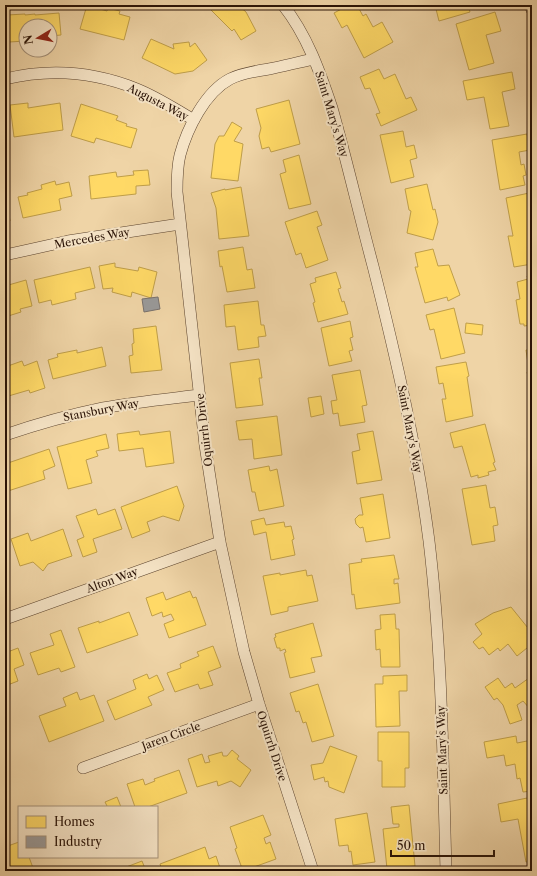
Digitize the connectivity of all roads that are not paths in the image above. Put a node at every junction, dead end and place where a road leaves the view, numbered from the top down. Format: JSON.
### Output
{"nodes":[{"id":1,"x":283,"y":5,"type":"edge"},
{"id":2,"x":530,"y":5,"type":"edge"},
{"id":3,"x":532,"y":10,"type":"edge"},
{"id":4,"x":314,"y":59,"type":"junction"},
{"id":5,"x":5,"y":79,"type":"edge"},
{"id":6,"x":194,"y":120,"type":"junction"},
{"id":7,"x":180,"y":224,"type":"junction"},
{"id":8,"x":5,"y":256,"type":"edge"},
{"id":9,"x":200,"y":395,"type":"junction"},
{"id":10,"x":5,"y":435,"type":"edge"},
{"id":11,"x":220,"y":542,"type":"junction"},
{"id":12,"x":5,"y":619,"type":"edge"},
{"id":13,"x":259,"y":704,"type":"junction"},
{"id":14,"x":82,"y":768,"type":"dead end"},
{"id":15,"x":313,"y":871,"type":"edge"},
{"id":16,"x":446,"y":871,"type":"edge"}],
"edges":[{"from":1,"to":4,"type":"street","name":"Saint Mary's Way"},
{"from":2,"to":3,"type":"street"},
{"from":4,"to":6,"type":"street","name":"Oquirrh Drive"},
{"from":4,"to":16,"type":"street","name":"Saint Mary's Way"},
{"from":5,"to":6,"type":"street","name":"Augusta Way"},
{"from":6,"to":7,"type":"street","name":"Oquirrh Drive"},
{"from":7,"to":8,"type":"street","name":"Mercedes Way"},
{"from":7,"to":9,"type":"street","name":"Oquirrh Drive"},
{"from":9,"to":10,"type":"street","name":"Stansbury Way"},
{"from":9,"to":11,"type":"street","name":"Oquirrh Drive"},
{"from":11,"to":12,"type":"street","name":"Alton Way"},
{"from":11,"to":13,"type":"street","name":"Oquirrh Drive"},
{"from":13,"to":14,"type":"street","name":"Jaren Circle"},
{"from":13,"to":15,"type":"street","name":"Oquirrh Drive"}]}
